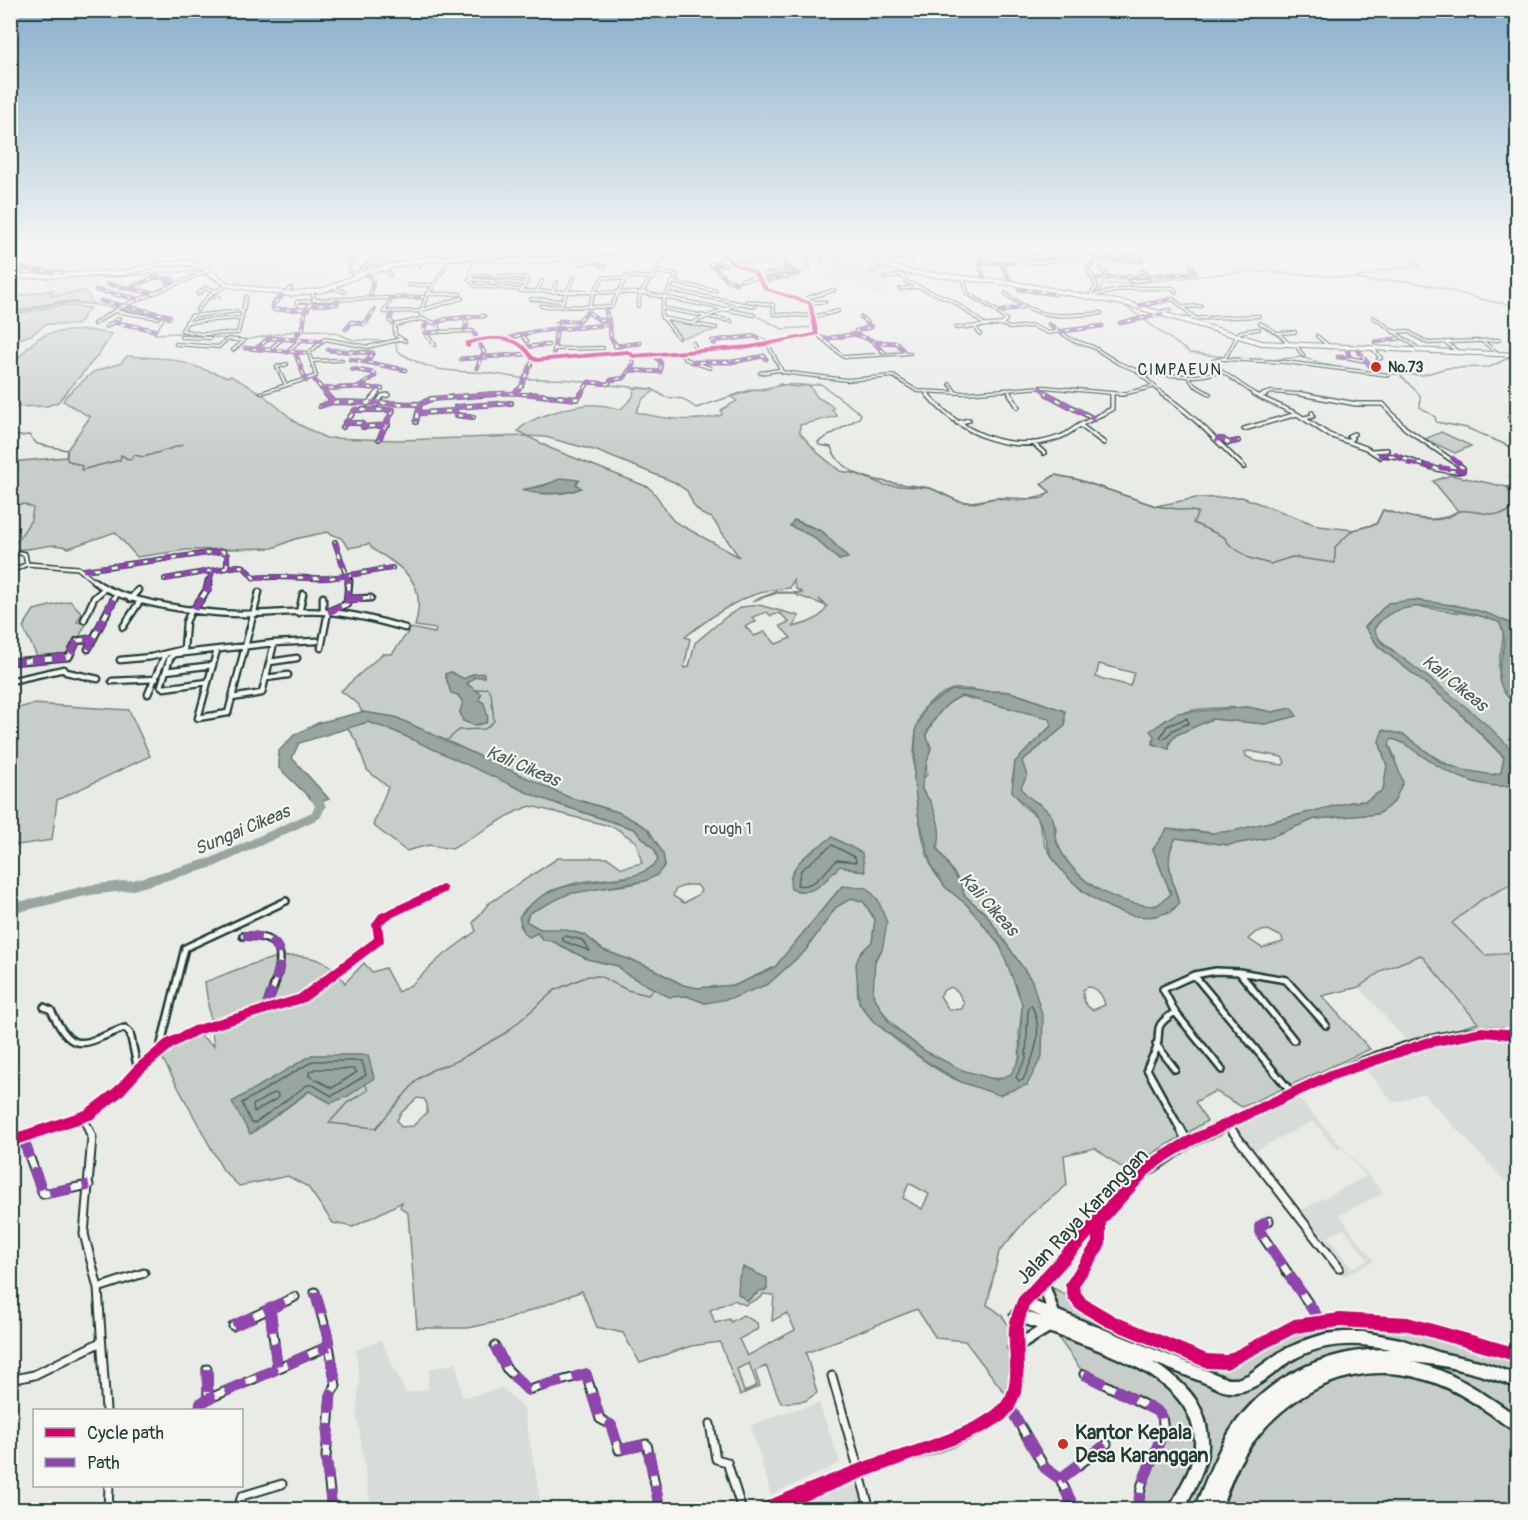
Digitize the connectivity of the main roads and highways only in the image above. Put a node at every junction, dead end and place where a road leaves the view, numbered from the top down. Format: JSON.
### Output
{"nodes":[{"id":1,"x":1177,"y":319,"type":"edge"},
{"id":2,"x":1514,"y":357,"type":"edge"},
{"id":3,"x":1518,"y":1035,"type":"edge"},
{"id":4,"x":1043,"y":1282,"type":"junction"},
{"id":5,"x":1020,"y":1309,"type":"junction"},
{"id":6,"x":1052,"y":1322,"type":"junction"},
{"id":7,"x":1014,"y":1348,"type":"junction"},
{"id":8,"x":1438,"y":1358,"type":"junction"},
{"id":9,"x":1518,"y":1382,"type":"edge"},
{"id":10,"x":1518,"y":1425,"type":"edge"},
{"id":11,"x":762,"y":1509,"type":"edge"},
{"id":12,"x":1176,"y":1509,"type":"edge"},
{"id":13,"x":1201,"y":1509,"type":"edge"},
{"id":14,"x":1214,"y":1509,"type":"edge"}],
"edges":[{"from":1,"to":2,"type":"main road"},
{"from":3,"to":4,"type":"main road","name":"Jalan Raya Karanggan"},
{"from":4,"to":5,"type":"main road","name":"Jalan Raya Karanggan"},
{"from":4,"to":6,"type":"main road"},
{"from":5,"to":6,"type":"highway"},
{"from":5,"to":7,"type":"main road"},
{"from":6,"to":7,"type":"main road"},
{"from":6,"to":8,"type":"highway"},
{"from":6,"to":12,"type":"highway"},
{"from":7,"to":11,"type":"main road"},
{"from":8,"to":9,"type":"highway"},
{"from":8,"to":13,"type":"highway"},
{"from":10,"to":14,"type":"highway"}]}
